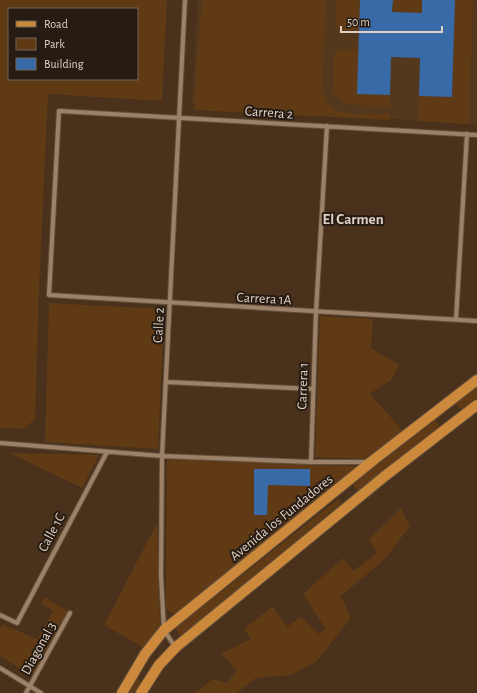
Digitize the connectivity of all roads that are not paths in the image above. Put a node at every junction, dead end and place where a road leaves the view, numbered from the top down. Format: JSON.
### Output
{"nodes":[{"id":1,"x":185,"y":0,"type":"edge"},
{"id":2,"x":180,"y":116,"type":"junction"},
{"id":3,"x":326,"y":126,"type":"junction"},
{"id":4,"x":467,"y":134,"type":"junction"},
{"id":5,"x":477,"y":134,"type":"edge"},
{"id":6,"x":49,"y":295,"type":"joint"},
{"id":7,"x":171,"y":303,"type":"junction"},
{"id":8,"x":316,"y":312,"type":"junction"},
{"id":9,"x":456,"y":320,"type":"junction"},
{"id":10,"x":477,"y":321,"type":"edge"},
{"id":11,"x":477,"y":380,"type":"edge"},
{"id":12,"x":166,"y":382,"type":"junction"},
{"id":13,"x":313,"y":389,"type":"junction"},
{"id":14,"x":477,"y":406,"type":"edge"},
{"id":15,"x":0,"y":443,"type":"edge"},
{"id":16,"x":107,"y":452,"type":"junction"},
{"id":17,"x":162,"y":456,"type":"junction"},
{"id":18,"x":310,"y":462,"type":"junction"},
{"id":19,"x":371,"y":462,"type":"junction"},
{"id":20,"x":70,"y":613,"type":"dead end"},
{"id":21,"x":0,"y":615,"type":"edge"},
{"id":22,"x":164,"y":630,"type":"junction"},
{"id":23,"x":176,"y":647,"type":"junction"},
{"id":24,"x":0,"y":668,"type":"edge"},
{"id":25,"x":30,"y":686,"type":"junction"},
{"id":26,"x":26,"y":693,"type":"edge"},
{"id":27,"x":41,"y":693,"type":"edge"},
{"id":28,"x":122,"y":693,"type":"edge"},
{"id":29,"x":141,"y":693,"type":"edge"}],
"edges":[{"from":1,"to":2,"type":"street","name":"Calle 2"},
{"from":2,"to":3,"type":"street","name":"Carrera 2"},
{"from":2,"to":6,"type":"street","name":"Carrera 2"},
{"from":2,"to":7,"type":"street","name":"Calle 2"},
{"from":3,"to":4,"type":"street","name":"Carrera 2"},
{"from":3,"to":8,"type":"street","name":"Carrera 1"},
{"from":4,"to":5,"type":"street","name":"Carrera 2"},
{"from":4,"to":9,"type":"street"},
{"from":6,"to":7,"type":"street","name":"Carrera 1A"},
{"from":7,"to":8,"type":"street","name":"Carrera 1A"},
{"from":7,"to":12,"type":"street","name":"Calle 2"},
{"from":8,"to":9,"type":"street","name":"Carrera 1A"},
{"from":8,"to":13,"type":"street","name":"Carrera 1"},
{"from":9,"to":10,"type":"street","name":"Carrera 1A"},
{"from":11,"to":19,"type":"main road","name":"Avenida los Fundadores"},
{"from":12,"to":13,"type":"street"},
{"from":12,"to":17,"type":"street","name":"Calle 2"},
{"from":13,"to":18,"type":"street","name":"Carrera 1"},
{"from":14,"to":23,"type":"main road"},
{"from":15,"to":16,"type":"street"},
{"from":16,"to":17,"type":"street"},
{"from":16,"to":21,"type":"street","name":"Calle 1C"},
{"from":17,"to":18,"type":"street"},
{"from":17,"to":22,"type":"street","name":"Calle 2"},
{"from":18,"to":19,"type":"street"},
{"from":19,"to":22,"type":"main road","name":"Avenida los Fundadores"},
{"from":20,"to":25,"type":"street","name":"Diagonal 3"},
{"from":22,"to":23,"type":"street"},
{"from":22,"to":28,"type":"main road","name":"Avenida los Fundadores"},
{"from":23,"to":29,"type":"main road"},
{"from":24,"to":25,"type":"street"},
{"from":25,"to":26,"type":"street","name":"Diagonal 3"},
{"from":25,"to":27,"type":"street"}]}
